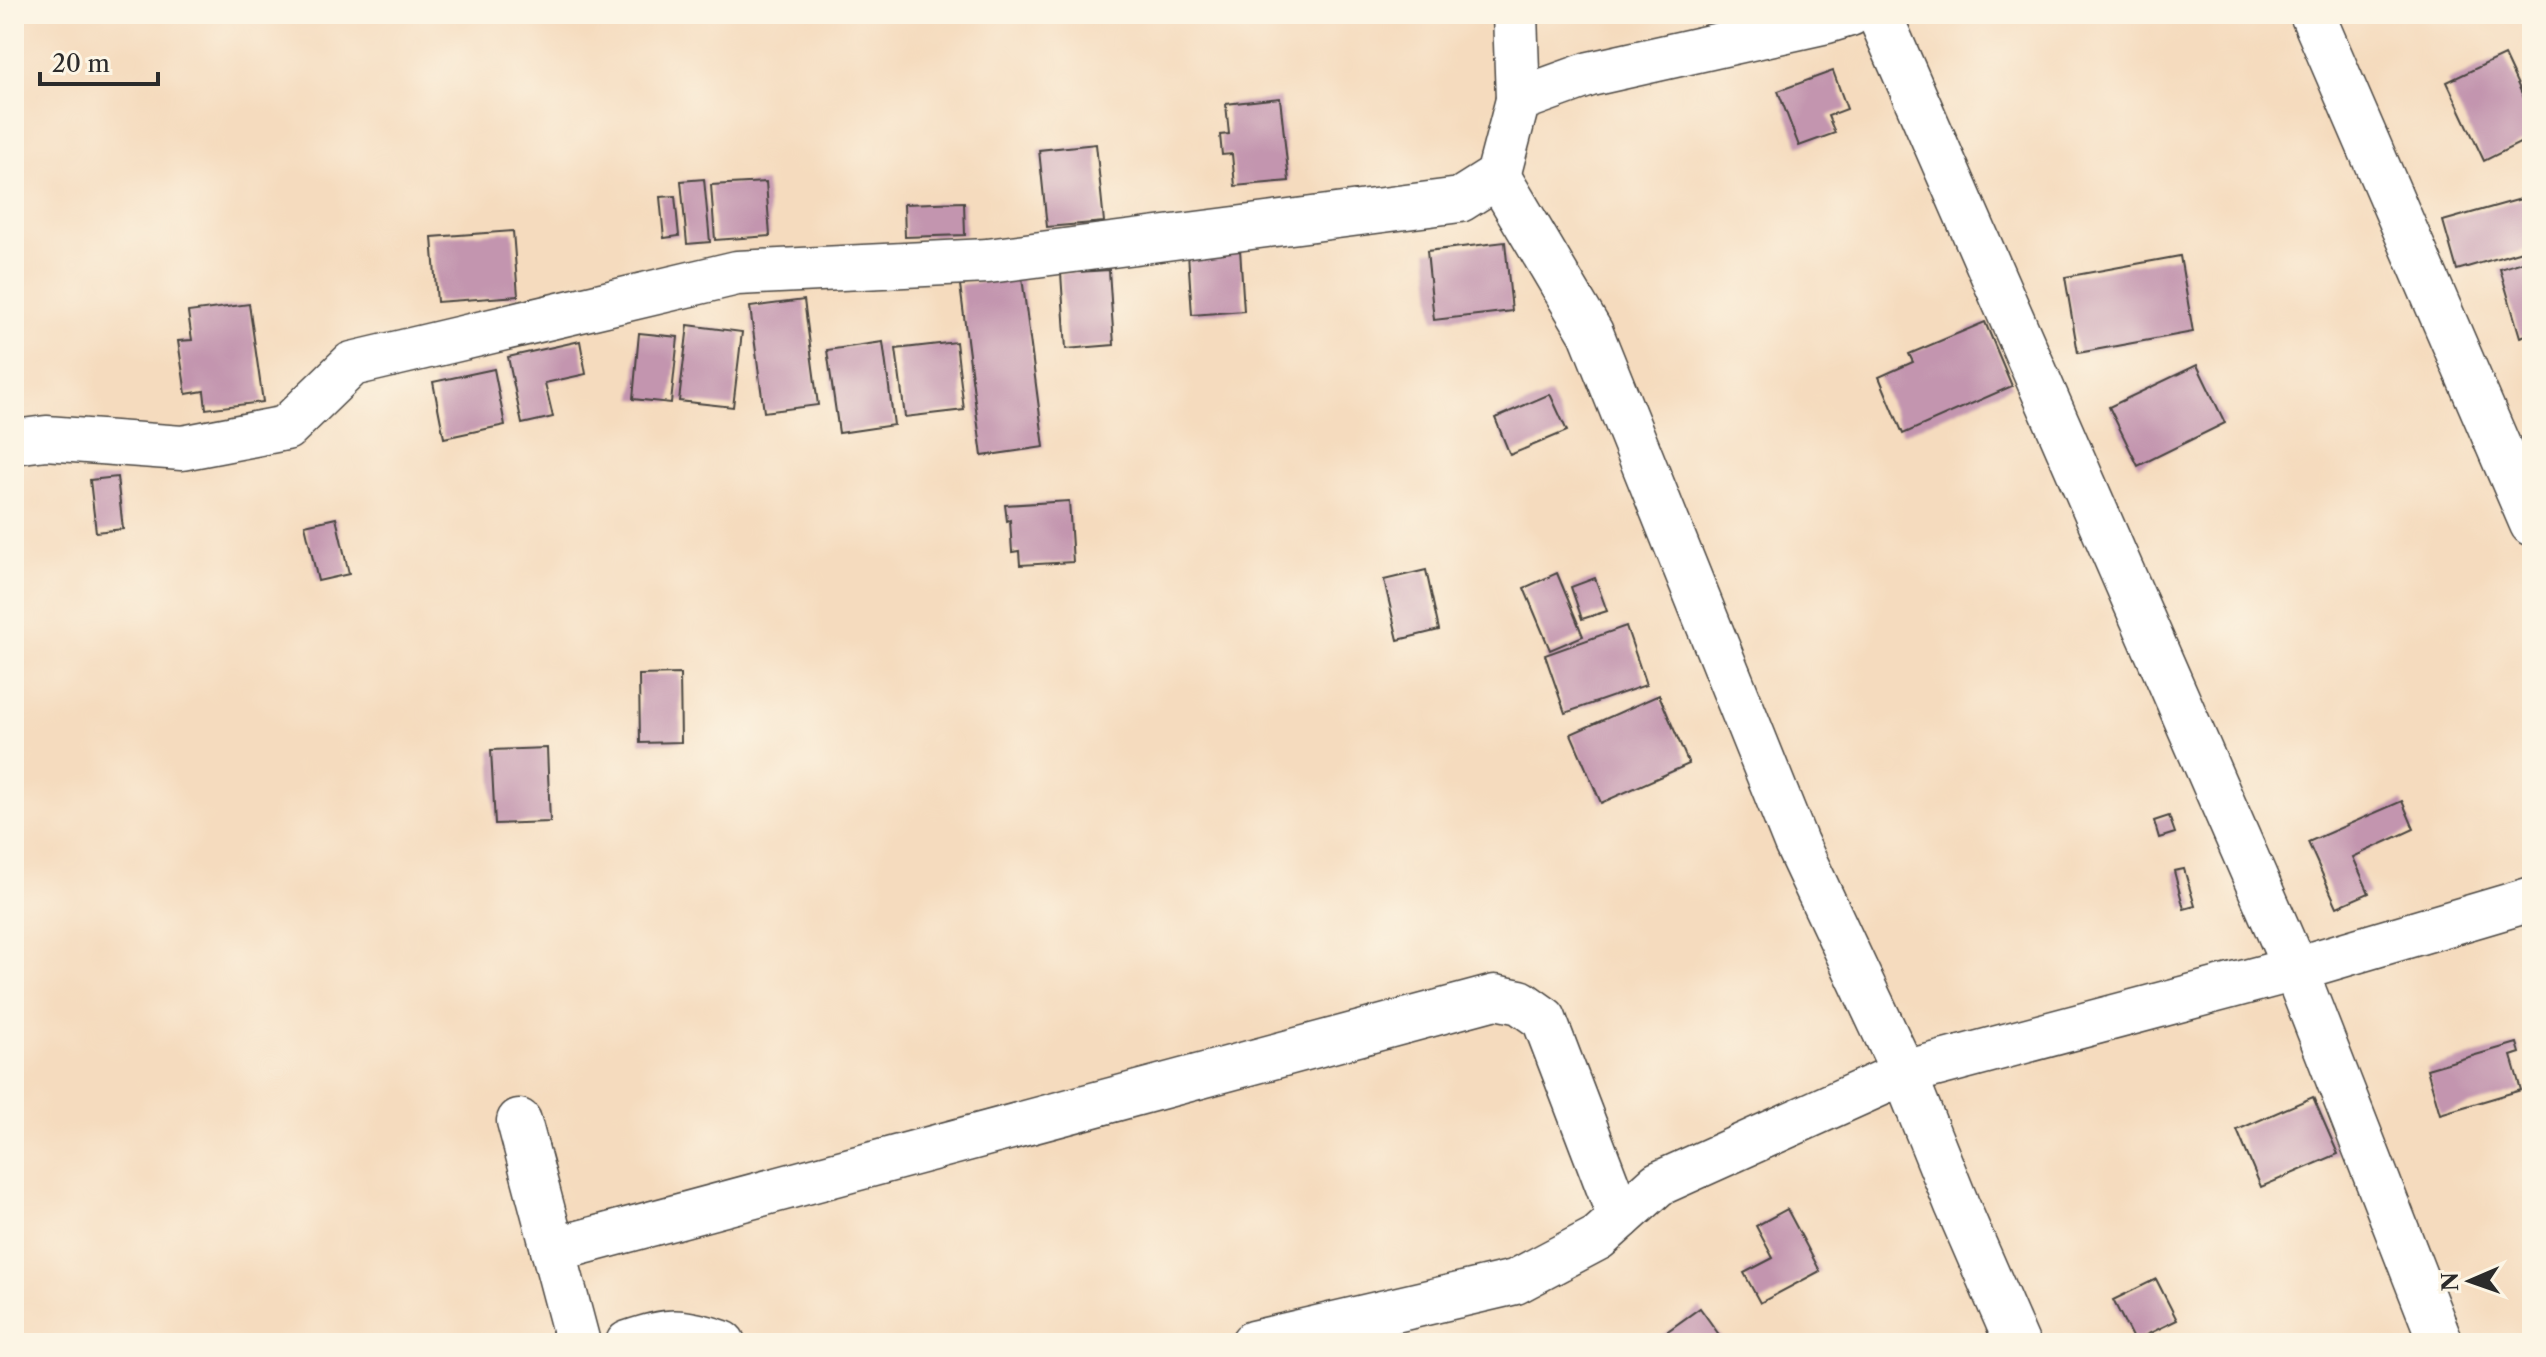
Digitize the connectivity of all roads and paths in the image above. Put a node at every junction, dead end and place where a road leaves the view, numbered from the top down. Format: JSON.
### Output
{"nodes":[{"id":1,"x":1515,"y":14,"type":"edge"},
{"id":2,"x":1850,"y":14,"type":"edge"},
{"id":3,"x":1879,"y":14,"type":"edge"},
{"id":4,"x":2312,"y":14,"type":"edge"},
{"id":5,"x":1518,"y":100,"type":"junction"},
{"id":6,"x":1498,"y":176,"type":"junction"},
{"id":7,"x":14,"y":442,"type":"edge"},
{"id":8,"x":2532,"y":524,"type":"edge"},
{"id":9,"x":2532,"y":899,"type":"edge"},
{"id":10,"x":2295,"y":969,"type":"junction"},
{"id":11,"x":1904,"y":1073,"type":"junction"},
{"id":12,"x":519,"y":1121,"type":"dead end"},
{"id":13,"x":1620,"y":1218,"type":"junction"},
{"id":14,"x":553,"y":1250,"type":"junction"},
{"id":15,"x":578,"y":1343,"type":"edge"},
{"id":16,"x":628,"y":1343,"type":"edge"},
{"id":17,"x":723,"y":1343,"type":"edge"},
{"id":18,"x":1253,"y":1343,"type":"edge"},
{"id":19,"x":2017,"y":1343,"type":"edge"},
{"id":20,"x":2441,"y":1343,"type":"edge"}],
"edges":[{"from":1,"to":5,"type":"street"},
{"from":2,"to":5,"type":"street"},
{"from":3,"to":10,"type":"street"},
{"from":4,"to":8,"type":"street"},
{"from":5,"to":6,"type":"street"},
{"from":6,"to":7,"type":"street"},
{"from":6,"to":11,"type":"street"},
{"from":9,"to":10,"type":"street"},
{"from":10,"to":11,"type":"street"},
{"from":10,"to":20,"type":"street"},
{"from":11,"to":13,"type":"street"},
{"from":11,"to":19,"type":"street"},
{"from":12,"to":14,"type":"street"},
{"from":13,"to":14,"type":"street"},
{"from":13,"to":18,"type":"street"},
{"from":14,"to":15,"type":"street"},
{"from":16,"to":17,"type":"street"}]}
